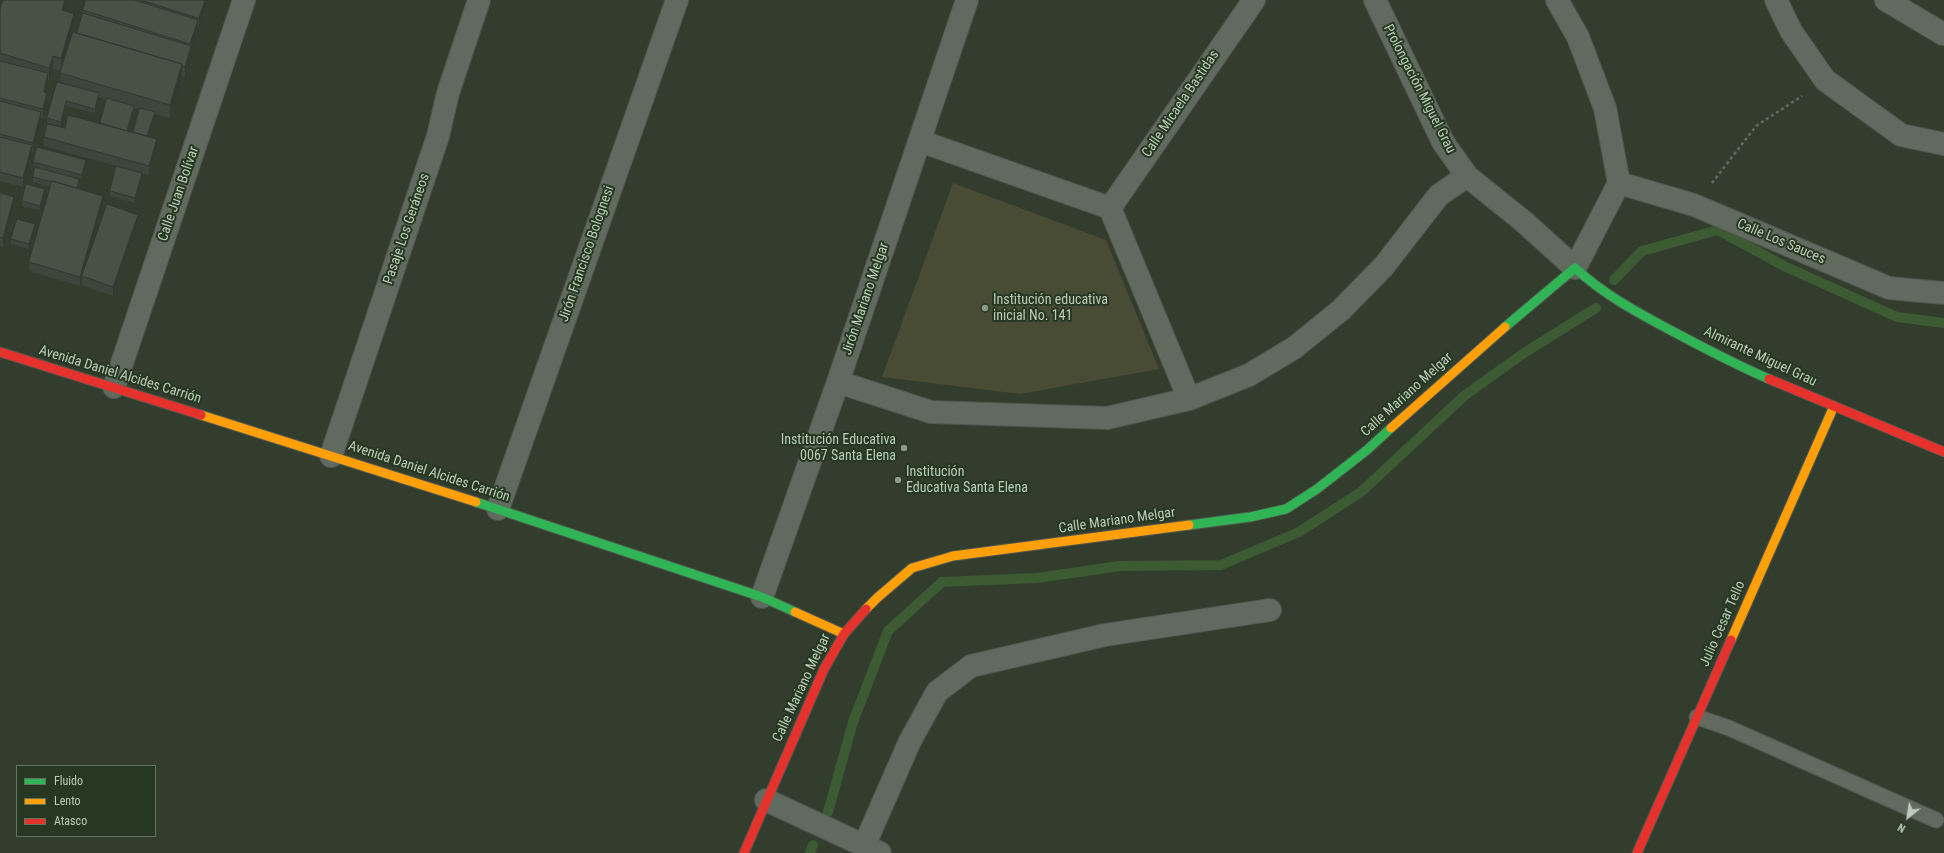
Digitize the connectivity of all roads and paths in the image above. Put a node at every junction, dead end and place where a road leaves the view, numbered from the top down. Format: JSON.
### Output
{"nodes":[{"id":1,"x":244,"y":0,"type":"edge"},
{"id":2,"x":479,"y":0,"type":"edge"},
{"id":3,"x":677,"y":0,"type":"edge"},
{"id":4,"x":967,"y":0,"type":"edge"},
{"id":5,"x":1254,"y":0,"type":"edge"},
{"id":6,"x":1375,"y":0,"type":"edge"},
{"id":7,"x":1557,"y":0,"type":"edge"},
{"id":8,"x":1776,"y":0,"type":"edge"},
{"id":9,"x":1886,"y":0,"type":"edge"},
{"id":10,"x":1943,"y":34,"type":"dead end"},
{"id":11,"x":1825,"y":80,"type":"junction"},
{"id":12,"x":920,"y":141,"type":"junction"},
{"id":13,"x":1944,"y":144,"type":"edge"},
{"id":14,"x":1467,"y":176,"type":"junction"},
{"id":15,"x":1619,"y":182,"type":"junction"},
{"id":16,"x":1694,"y":205,"type":"junction"},
{"id":17,"x":1110,"y":208,"type":"junction"},
{"id":18,"x":1575,"y":268,"type":"junction"},
{"id":19,"x":1944,"y":293,"type":"edge"},
{"id":20,"x":0,"y":352,"type":"edge"},
{"id":21,"x":838,"y":382,"type":"junction"},
{"id":22,"x":114,"y":388,"type":"junction"},
{"id":23,"x":1189,"y":399,"type":"junction"},
{"id":24,"x":1834,"y":406,"type":"junction"},
{"id":25,"x":1944,"y":452,"type":"edge"},
{"id":26,"x":331,"y":456,"type":"junction"},
{"id":27,"x":498,"y":508,"type":"junction"},
{"id":28,"x":762,"y":597,"type":"junction"},
{"id":29,"x":1270,"y":610,"type":"dead end"},
{"id":30,"x":844,"y":634,"type":"junction"},
{"id":31,"x":1697,"y":717,"type":"junction"},
{"id":32,"x":766,"y":800,"type":"junction"},
{"id":33,"x":1936,"y":820,"type":"dead end"},
{"id":34,"x":872,"y":850,"type":"edge"},
{"id":35,"x":744,"y":853,"type":"edge"},
{"id":36,"x":1637,"y":853,"type":"edge"}],
"edges":[{"from":1,"to":22,"type":"street","name":"Calle Juan Bolívar"},
{"from":2,"to":26,"type":"street","name":"Pasaje Los Geráneos"},
{"from":3,"to":27,"type":"street","name":"Jirón Francisco Bolognesi"},
{"from":4,"to":12,"type":"street","name":"Jirón Mariano Melgar"},
{"from":5,"to":17,"type":"street","name":"Calle Micaela Bastidas"},
{"from":6,"to":14,"type":"street","name":"Prolongación Miguel Grau"},
{"from":7,"to":15,"type":"street"},
{"from":8,"to":11,"type":"street"},
{"from":9,"to":10,"type":"street"},
{"from":11,"to":13,"type":"street"},
{"from":11,"to":16,"type":"path"},
{"from":12,"to":17,"type":"street"},
{"from":12,"to":21,"type":"street","name":"Jirón Mariano Melgar"},
{"from":14,"to":18,"type":"street","name":"Prolongación Miguel Grau"},
{"from":14,"to":23,"type":"street"},
{"from":15,"to":16,"type":"street","name":"Calle Los Sauces"},
{"from":15,"to":18,"type":"street"},
{"from":16,"to":19,"type":"street","name":"Calle Los Sauces"},
{"from":17,"to":23,"type":"street"},
{"from":18,"to":24,"type":"street","name":"Almirante Miguel Grau"},
{"from":18,"to":30,"type":"street","name":"Calle Mariano Melgar"},
{"from":20,"to":22,"type":"street","name":"Avenida Daniel Alcides Carrión"},
{"from":21,"to":23,"type":"street"},
{"from":21,"to":28,"type":"street","name":"Jirón Mariano Melgar"},
{"from":22,"to":26,"type":"street","name":"Avenida Daniel Alcides Carrión"},
{"from":24,"to":25,"type":"street","name":"Almirante Miguel Grau"},
{"from":24,"to":31,"type":"street","name":"Julio Cesar Tello"},
{"from":26,"to":27,"type":"street","name":"Avenida Daniel Alcides Carrión"},
{"from":27,"to":28,"type":"street","name":"Avenida Daniel Alcides Carrión"},
{"from":28,"to":30,"type":"street","name":"Avenida Daniel Alcides Carrión"},
{"from":29,"to":34,"type":"street"},
{"from":30,"to":32,"type":"street","name":"Calle Mariano Melgar"},
{"from":31,"to":33,"type":"lane"},
{"from":31,"to":36,"type":"street","name":"Julio Cesar Tello"},
{"from":32,"to":34,"type":"street"},
{"from":32,"to":35,"type":"street","name":"Calle Mariano Melgar"}]}
